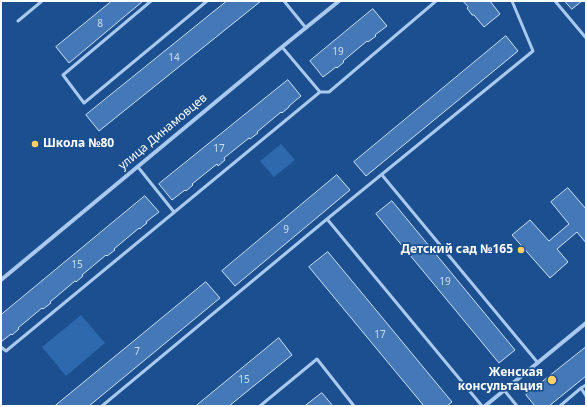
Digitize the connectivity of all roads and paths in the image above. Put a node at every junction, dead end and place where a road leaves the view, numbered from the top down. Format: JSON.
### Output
{"nodes":[{"id":1,"x":42,"y":1,"type":"edge"},
{"id":2,"x":151,"y":1,"type":"edge"},
{"id":3,"x":207,"y":1,"type":"edge"},
{"id":4,"x":284,"y":1,"type":"edge"},
{"id":5,"x":339,"y":1,"type":"edge"},
{"id":6,"x":436,"y":1,"type":"edge"},
{"id":7,"x":512,"y":1,"type":"edge"},
{"id":8,"x":555,"y":1,"type":"edge"},
{"id":9,"x":18,"y":21,"type":"dead end"},
{"id":10,"x":306,"y":28,"type":"junction"},
{"id":11,"x":586,"y":38,"type":"edge"},
{"id":12,"x":282,"y":46,"type":"junction"},
{"id":13,"x":320,"y":92,"type":"junction"},
{"id":14,"x":138,"y":167,"type":"junction"},
{"id":15,"x":382,"y":175,"type":"junction"},
{"id":16,"x":174,"y":212,"type":"junction"},
{"id":17,"x":327,"y":219,"type":"junction"},
{"id":18,"x":1,"y":280,"type":"edge"},
{"id":19,"x":586,"y":323,"type":"edge"},
{"id":20,"x":1,"y":347,"type":"edge"},
{"id":21,"x":538,"y":362,"type":"junction"},
{"id":22,"x":586,"y":385,"type":"edge"},
{"id":23,"x":582,"y":388,"type":"junction"},
{"id":24,"x":504,"y":390,"type":"junction"},
{"id":25,"x":586,"y":396,"type":"edge"},
{"id":26,"x":102,"y":406,"type":"edge"},
{"id":27,"x":260,"y":406,"type":"edge"},
{"id":28,"x":354,"y":406,"type":"edge"},
{"id":29,"x":484,"y":406,"type":"edge"},
{"id":30,"x":517,"y":406,"type":"edge"},
{"id":31,"x":560,"y":406,"type":"edge"}],
"edges":[{"from":1,"to":9,"type":"lane"},
{"from":2,"to":3,"type":"lane"},
{"from":4,"to":10,"type":"lane"},
{"from":5,"to":10,"type":"street","name":"улица Динамовцев"},
{"from":6,"to":13,"type":"lane"},
{"from":7,"to":15,"type":"lane"},
{"from":8,"to":11,"type":"lane"},
{"from":10,"to":12,"type":"street","name":"улица Динамовцев"},
{"from":12,"to":13,"type":"lane"},
{"from":12,"to":14,"type":"street","name":"улица Динамовцев"},
{"from":13,"to":16,"type":"lane"},
{"from":14,"to":16,"type":"lane"},
{"from":14,"to":18,"type":"street","name":"улица Динамовцев"},
{"from":15,"to":17,"type":"lane"},
{"from":15,"to":21,"type":"lane"},
{"from":16,"to":20,"type":"lane"},
{"from":17,"to":26,"type":"lane"},
{"from":17,"to":29,"type":"lane"},
{"from":19,"to":21,"type":"street"},
{"from":21,"to":24,"type":"street"},
{"from":22,"to":23,"type":"lane"},
{"from":23,"to":25,"type":"lane"},
{"from":23,"to":31,"type":"lane"},
{"from":24,"to":29,"type":"street"},
{"from":24,"to":30,"type":"lane"},
{"from":27,"to":28,"type":"lane"}]}
